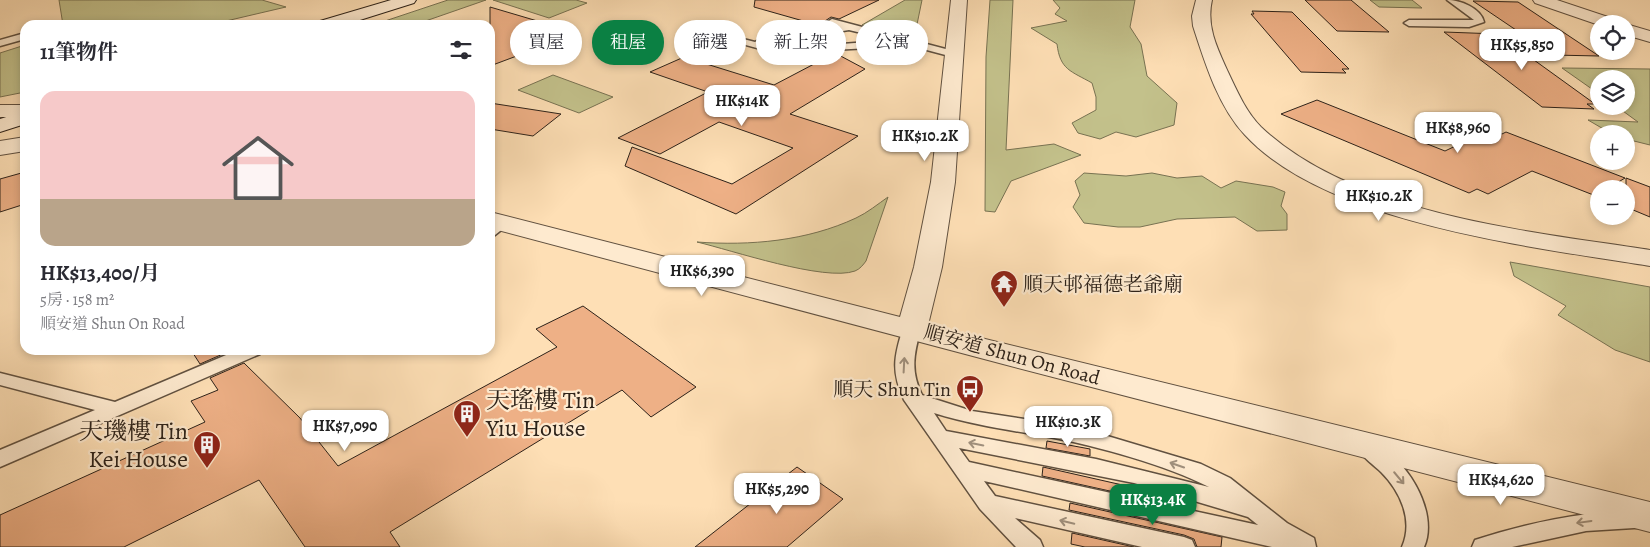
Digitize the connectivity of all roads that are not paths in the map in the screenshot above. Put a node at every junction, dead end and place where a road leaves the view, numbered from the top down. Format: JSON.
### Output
{"nodes":[{"id":1,"x":408,"y":0,"type":"edge"},
{"id":2,"x":958,"y":0,"type":"edge"},
{"id":3,"x":1204,"y":0,"type":"edge"},
{"id":4,"x":1452,"y":0,"type":"edge"},
{"id":5,"x":1541,"y":0,"type":"edge"},
{"id":6,"x":1590,"y":17,"type":"edge"},
{"id":7,"x":342,"y":20,"type":"edge"},
{"id":8,"x":1410,"y":23,"type":"dead end"},
{"id":9,"x":846,"y":26,"type":"edge"},
{"id":10,"x":849,"y":27,"type":"junction"},
{"id":11,"x":856,"y":29,"type":"edge"},
{"id":12,"x":1635,"y":32,"type":"edge"},
{"id":13,"x":20,"y":37,"type":"edge"},
{"id":14,"x":1650,"y":37,"type":"edge"},
{"id":15,"x":0,"y":43,"type":"edge"},
{"id":16,"x":746,"y":43,"type":"edge"},
{"id":17,"x":750,"y":44,"type":"junction"},
{"id":18,"x":856,"y":46,"type":"edge"},
{"id":19,"x":928,"y":48,"type":"edge"},
{"id":20,"x":953,"y":54,"type":"junction"},
{"id":21,"x":0,"y":111,"type":"edge"},
{"id":22,"x":20,"y":111,"type":"edge"},
{"id":23,"x":20,"y":119,"type":"edge"},
{"id":24,"x":0,"y":126,"type":"edge"},
{"id":25,"x":20,"y":145,"type":"edge"},
{"id":26,"x":0,"y":148,"type":"edge"},
{"id":27,"x":495,"y":225,"type":"edge"},
{"id":28,"x":1650,"y":258,"type":"edge"},
{"id":29,"x":912,"y":328,"type":"junction"},
{"id":30,"x":242,"y":355,"type":"edge"},
{"id":31,"x":0,"y":379,"type":"edge"},
{"id":32,"x":914,"y":400,"type":"junction"},
{"id":33,"x":116,"y":409,"type":"junction"},
{"id":34,"x":941,"y":438,"type":"junction"},
{"id":35,"x":1364,"y":445,"type":"junction"},
{"id":36,"x":0,"y":459,"type":"edge"},
{"id":37,"x":964,"y":469,"type":"junction"},
{"id":38,"x":988,"y":503,"type":"junction"},
{"id":39,"x":1261,"y":514,"type":"junction"},
{"id":40,"x":1650,"y":517,"type":"edge"},
{"id":41,"x":1311,"y":546,"type":"edge"},
{"id":42,"x":1032,"y":547,"type":"edge"},
{"id":43,"x":1184,"y":547,"type":"edge"},
{"id":44,"x":1413,"y":547,"type":"edge"},
{"id":45,"x":1483,"y":547,"type":"edge"}],
"edges":[{"from":1,"to":7,"type":"street"},
{"from":2,"to":20,"type":"street"},
{"from":3,"to":28,"type":"street"},
{"from":4,"to":8,"type":"lane"},
{"from":5,"to":6,"type":"street"},
{"from":9,"to":10,"type":"lane"},
{"from":10,"to":11,"type":"lane"},
{"from":10,"to":17,"type":"lane"},
{"from":12,"to":14,"type":"street"},
{"from":13,"to":15,"type":"lane"},
{"from":16,"to":17,"type":"lane"},
{"from":17,"to":18,"type":"lane"},
{"from":19,"to":20,"type":"lane"},
{"from":20,"to":29,"type":"street"},
{"from":21,"to":22,"type":"street"},
{"from":23,"to":24,"type":"street"},
{"from":25,"to":26,"type":"street"},
{"from":27,"to":29,"type":"street","name":"順安道 Shun On Road"},
{"from":32,"to":29,"type":"lane","one_way":true},
{"from":29,"to":35,"type":"street","name":"順安道 Shun On Road"},
{"from":30,"to":33,"type":"lane"},
{"from":31,"to":33,"type":"lane"},
{"from":32,"to":34,"type":"lane"},
{"from":39,"to":32,"type":"lane","one_way":true},
{"from":33,"to":36,"type":"lane"},
{"from":34,"to":37,"type":"lane"},
{"from":39,"to":34,"type":"lane","one_way":true},
{"from":35,"to":40,"type":"street","name":"順安道 Shun On Road"},
{"from":35,"to":44,"type":"lane","one_way":true},
{"from":37,"to":38,"type":"lane"},
{"from":37,"to":41,"type":"lane"},
{"from":38,"to":42,"type":"lane"},
{"from":43,"to":38,"type":"lane","one_way":true},
{"from":39,"to":41,"type":"lane"},
{"from":40,"to":45,"type":"lane","one_way":true}]}
